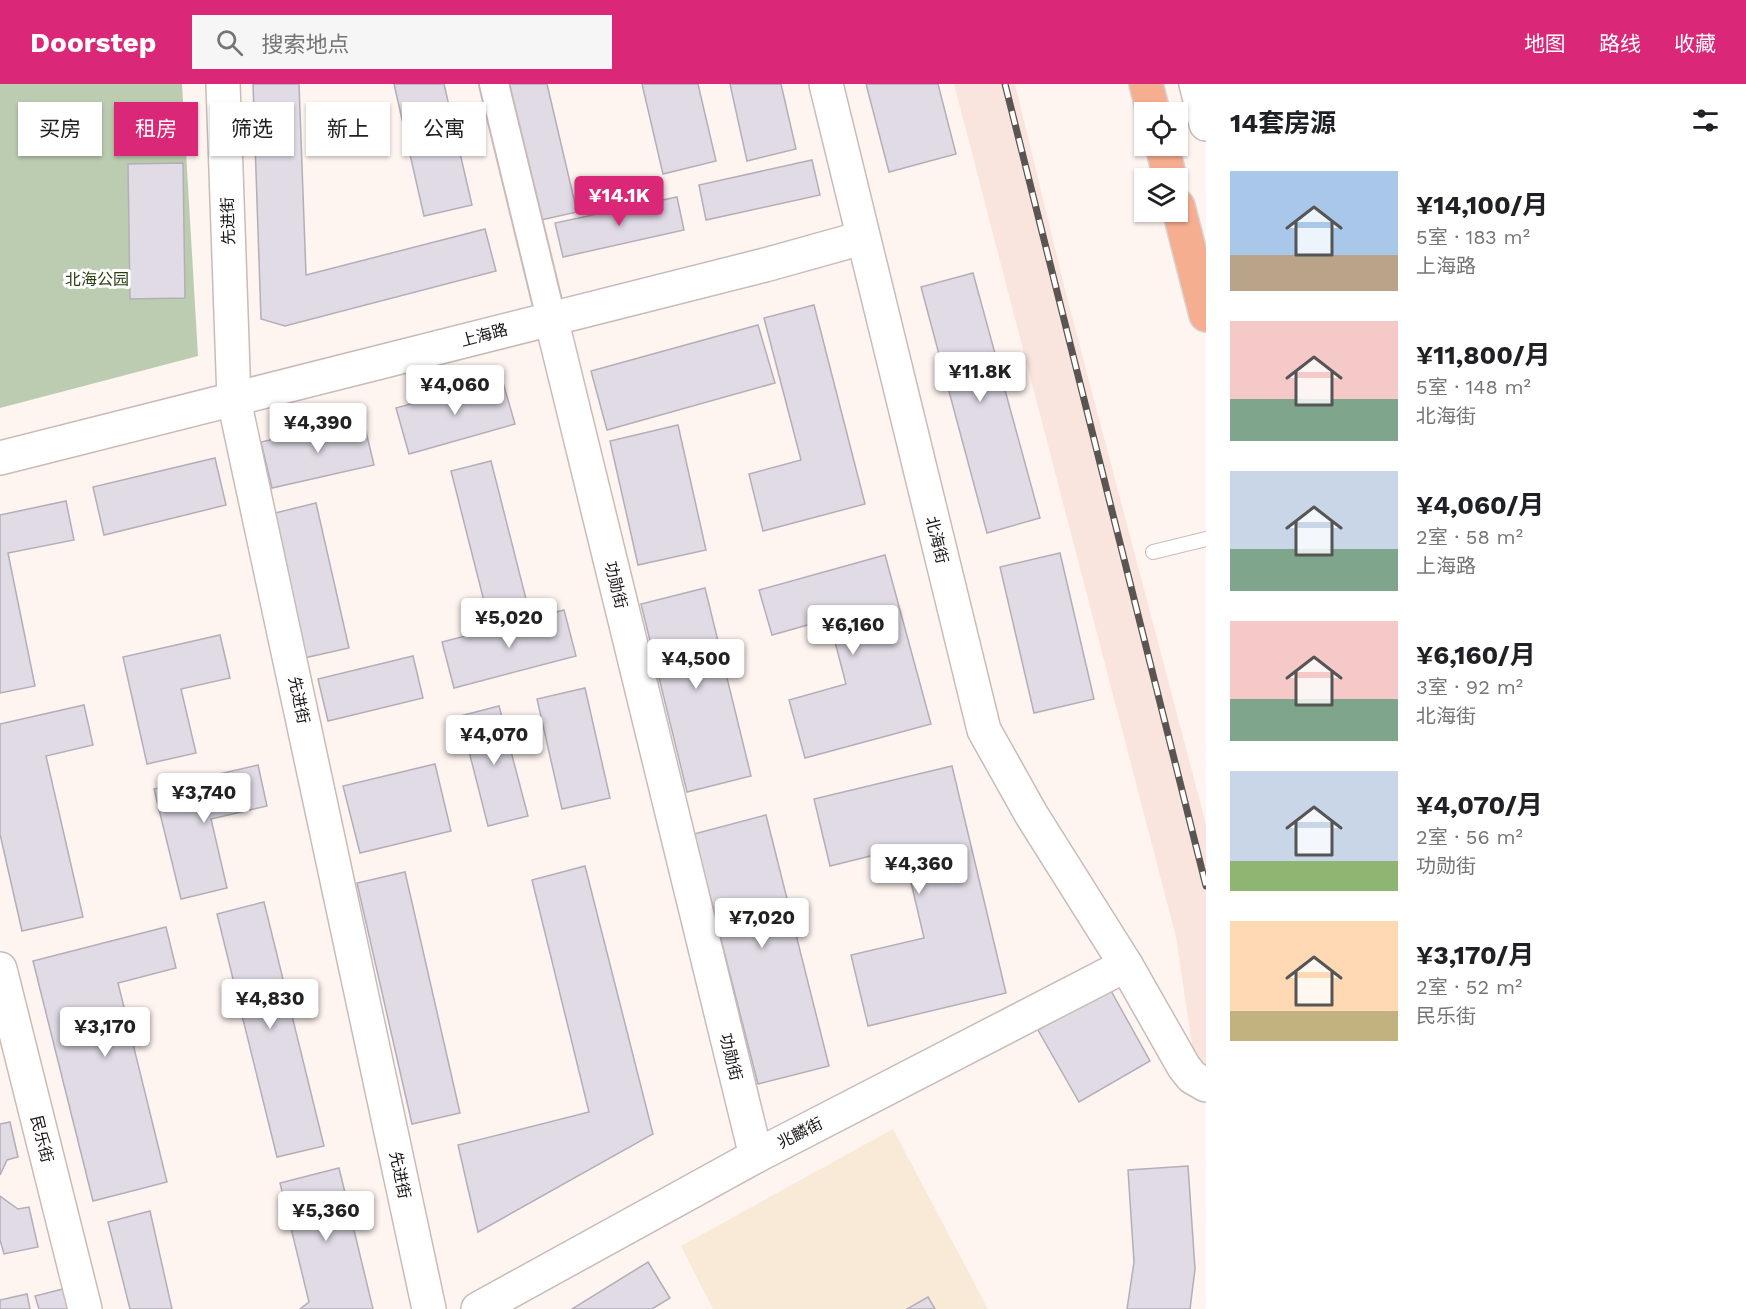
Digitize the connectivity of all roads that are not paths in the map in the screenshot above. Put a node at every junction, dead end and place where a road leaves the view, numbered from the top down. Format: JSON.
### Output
{"nodes":[{"id":1,"x":223,"y":84,"type":"edge"},
{"id":2,"x":495,"y":84,"type":"edge"},
{"id":3,"x":826,"y":84,"type":"edge"},
{"id":4,"x":1146,"y":84,"type":"edge"},
{"id":5,"x":1196,"y":84,"type":"edge"},
{"id":6,"x":1150,"y":102,"type":"edge"},
{"id":7,"x":1206,"y":124,"type":"edge"},
{"id":8,"x":1182,"y":222,"type":"edge"},
{"id":9,"x":862,"y":238,"type":"junction"},
{"id":10,"x":1206,"y":315,"type":"edge"},
{"id":11,"x":551,"y":318,"type":"junction"},
{"id":12,"x":234,"y":400,"type":"junction"},
{"id":13,"x":0,"y":458,"type":"edge"},
{"id":14,"x":1206,"y":539,"type":"edge"},
{"id":15,"x":1153,"y":552,"type":"dead end"},
{"id":16,"x":1126,"y":964,"type":"junction"},
{"id":17,"x":0,"y":969,"type":"edge"},
{"id":18,"x":1206,"y":1085,"type":"edge"},
{"id":19,"x":756,"y":1156,"type":"junction"},
{"id":20,"x":85,"y":1309,"type":"edge"},
{"id":21,"x":429,"y":1309,"type":"edge"},
{"id":22,"x":478,"y":1309,"type":"edge"}],
"edges":[{"from":1,"to":12,"type":"street","name":"先进街"},
{"from":2,"to":11,"type":"street","name":"功勋街"},
{"from":3,"to":9,"type":"street","name":"北海街"},
{"from":4,"to":6,"type":"highway"},
{"from":5,"to":7,"type":"street"},
{"from":8,"to":10,"type":"highway"},
{"from":9,"to":11,"type":"street","name":"上海路"},
{"from":9,"to":16,"type":"street","name":"北海街"},
{"from":11,"to":12,"type":"street","name":"上海路"},
{"from":11,"to":19,"type":"street","name":"功勋街"},
{"from":12,"to":13,"type":"street","name":"上海路"},
{"from":12,"to":21,"type":"street","name":"先进街"},
{"from":14,"to":15,"type":"lane"},
{"from":16,"to":18,"type":"street","name":"北海街"},
{"from":16,"to":19,"type":"street","name":"兆麟街"},
{"from":17,"to":20,"type":"street","name":"民乐街"},
{"from":19,"to":22,"type":"street","name":"兆麟街"}]}
